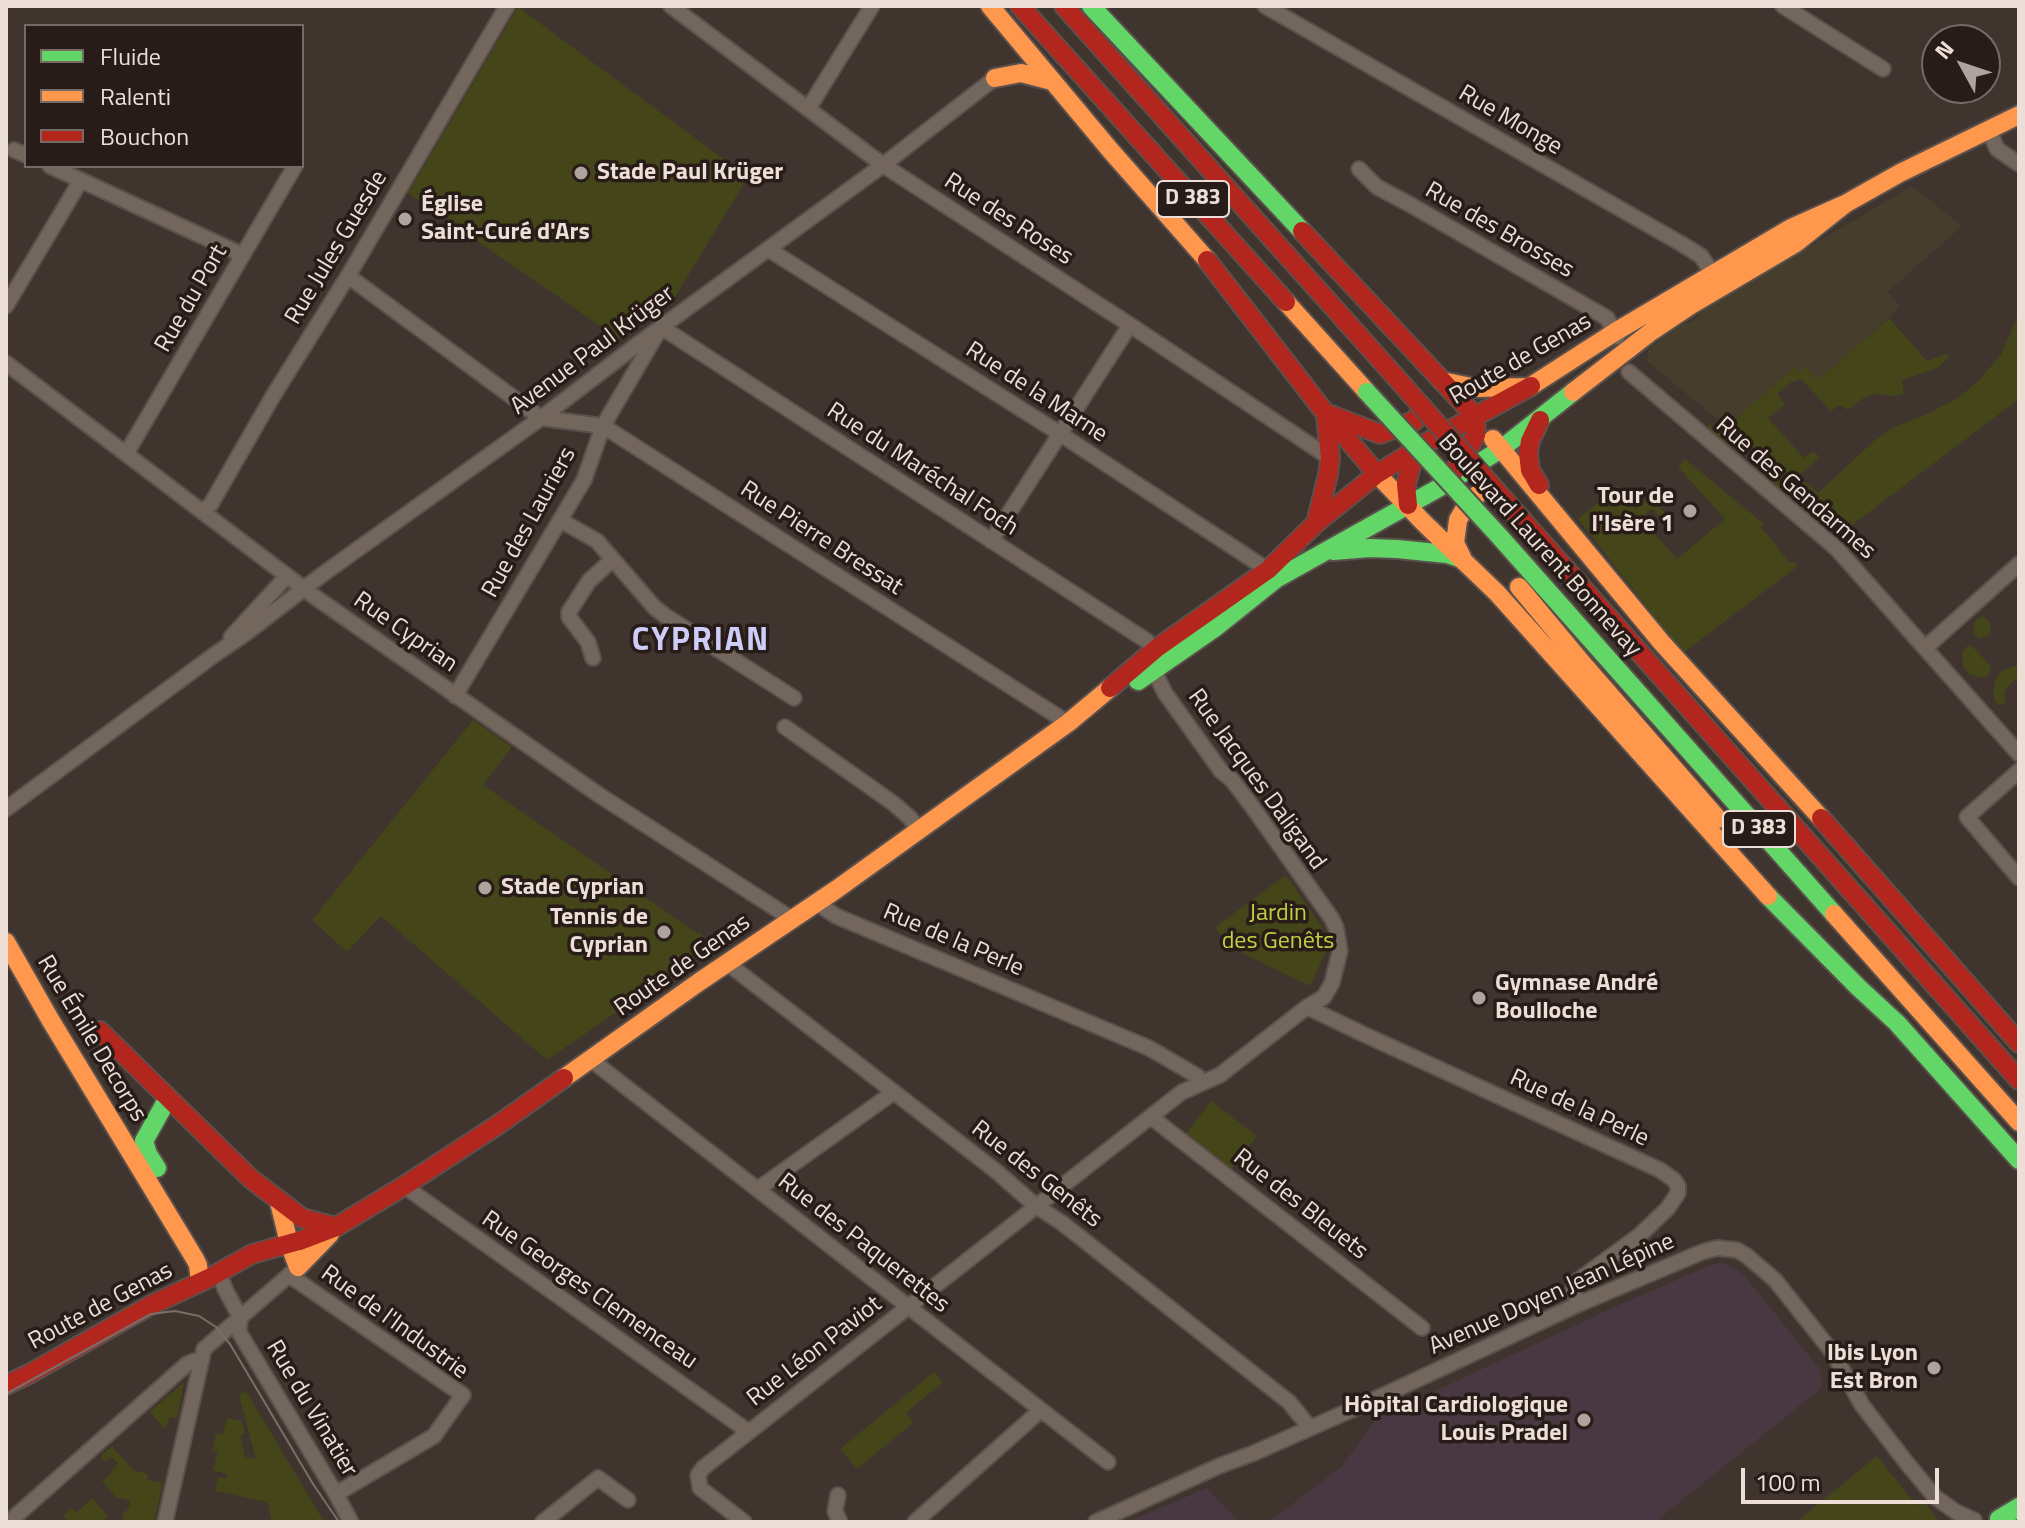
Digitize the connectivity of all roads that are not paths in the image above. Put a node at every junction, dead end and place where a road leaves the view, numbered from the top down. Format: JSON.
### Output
{"nodes":[{"id":1,"x":507,"y":6,"type":"edge"},
{"id":2,"x":671,"y":6,"type":"edge"},
{"id":3,"x":872,"y":6,"type":"edge"},
{"id":4,"x":990,"y":6,"type":"edge"},
{"id":5,"x":1020,"y":6,"type":"edge"},
{"id":6,"x":1064,"y":6,"type":"edge"},
{"id":7,"x":1091,"y":6,"type":"edge"},
{"id":8,"x":1265,"y":6,"type":"edge"},
{"id":9,"x":1783,"y":6,"type":"edge"},
{"id":10,"x":1104,"y":13,"type":"edge"},
{"id":11,"x":1008,"y":28,"type":"junction"},
{"id":12,"x":1883,"y":69,"type":"dead end"},
{"id":13,"x":995,"y":78,"type":"junction"},
{"id":14,"x":1052,"y":81,"type":"junction"},
{"id":15,"x":808,"y":109,"type":"junction"},
{"id":16,"x":2019,"y":115,"type":"edge"},
{"id":17,"x":1989,"y":130,"type":"junction"},
{"id":18,"x":2019,"y":164,"type":"edge"},
{"id":19,"x":883,"y":165,"type":"junction"},
{"id":20,"x":54,"y":168,"type":"edge"},
{"id":21,"x":294,"y":168,"type":"edge"},
{"id":22,"x":1359,"y":169,"type":"dead end"},
{"id":23,"x":81,"y":180,"type":"junction"},
{"id":24,"x":768,"y":249,"type":"junction"},
{"id":25,"x":243,"y":255,"type":"junction"},
{"id":26,"x":348,"y":276,"type":"junction"},
{"id":27,"x":1717,"y":280,"type":"junction"},
{"id":28,"x":6,"y":306,"type":"edge"},
{"id":29,"x":1130,"y":325,"type":"junction"},
{"id":30,"x":661,"y":327,"type":"junction"},
{"id":31,"x":1615,"y":332,"type":"junction"},
{"id":32,"x":6,"y":363,"type":"edge"},
{"id":33,"x":1626,"y":363,"type":"junction"},
{"id":34,"x":1428,"y":366,"type":"junction"},
{"id":35,"x":1442,"y":381,"type":"junction"},
{"id":36,"x":1529,"y":387,"type":"junction"},
{"id":37,"x":1326,"y":414,"type":"junction"},
{"id":38,"x":1475,"y":416,"type":"junction"},
{"id":39,"x":541,"y":418,"type":"junction"},
{"id":40,"x":1541,"y":419,"type":"junction"},
{"id":41,"x":603,"y":426,"type":"junction"},
{"id":42,"x":1060,"y":433,"type":"junction"},
{"id":43,"x":1423,"y":443,"type":"junction"},
{"id":44,"x":1501,"y":449,"type":"junction"},
{"id":45,"x":126,"y":454,"type":"junction"},
{"id":46,"x":1330,"y":458,"type":"junction"},
{"id":47,"x":1377,"y":474,"type":"junction"},
{"id":48,"x":1444,"y":485,"type":"junction"},
{"id":49,"x":1408,"y":505,"type":"junction"},
{"id":50,"x":1551,"y":507,"type":"junction"},
{"id":51,"x":203,"y":511,"type":"junction"},
{"id":52,"x":560,"y":520,"type":"junction"},
{"id":53,"x":1316,"y":523,"type":"junction"},
{"id":54,"x":991,"y":541,"type":"junction"},
{"id":55,"x":1493,"y":541,"type":"junction"},
{"id":56,"x":1325,"y":551,"type":"junction"},
{"id":57,"x":1463,"y":559,"type":"junction"},
{"id":58,"x":612,"y":560,"type":"junction"},
{"id":59,"x":2019,"y":564,"type":"edge"},
{"id":60,"x":1602,"y":572,"type":"junction"},
{"id":61,"x":1272,"y":574,"type":"junction"},
{"id":62,"x":287,"y":576,"type":"junction"},
{"id":63,"x":304,"y":589,"type":"junction"},
{"id":64,"x":1222,"y":601,"type":"junction"},
{"id":65,"x":1216,"y":627,"type":"junction"},
{"id":66,"x":1925,"y":648,"type":"junction"},
{"id":67,"x":214,"y":655,"type":"junction"},
{"id":68,"x":593,"y":658,"type":"dead end"},
{"id":69,"x":1154,"y":660,"type":"junction"},
{"id":70,"x":455,"y":696,"type":"junction"},
{"id":71,"x":794,"y":698,"type":"dead end"},
{"id":72,"x":1068,"y":723,"type":"junction"},
{"id":73,"x":785,"y":727,"type":"dead end"},
{"id":74,"x":2019,"y":754,"type":"edge"},
{"id":75,"x":2019,"y":771,"type":"edge"},
{"id":76,"x":6,"y":809,"type":"edge"},
{"id":77,"x":920,"y":831,"type":"junction"},
{"id":78,"x":2019,"y":878,"type":"edge"},
{"id":79,"x":817,"y":903,"type":"junction"},
{"id":80,"x":792,"y":919,"type":"junction"},
{"id":81,"x":6,"y":942,"type":"edge"},
{"id":82,"x":727,"y":963,"type":"junction"},
{"id":83,"x":1307,"y":1007,"type":"junction"},
{"id":84,"x":1897,"y":1023,"type":"junction"},
{"id":85,"x":100,"y":1031,"type":"dead end"},
{"id":86,"x":2019,"y":1043,"type":"edge"},
{"id":87,"x":590,"y":1059,"type":"junction"},
{"id":88,"x":2019,"y":1080,"type":"edge"},
{"id":89,"x":1201,"y":1082,"type":"junction"},
{"id":90,"x":894,"y":1092,"type":"junction"},
{"id":91,"x":174,"y":1104,"type":"junction"},
{"id":92,"x":1151,"y":1117,"type":"junction"},
{"id":93,"x":2019,"y":1122,"type":"edge"},
{"id":94,"x":141,"y":1156,"type":"junction"},
{"id":95,"x":2019,"y":1160,"type":"edge"},
{"id":96,"x":404,"y":1186,"type":"junction"},
{"id":97,"x":758,"y":1189,"type":"junction"},
{"id":98,"x":279,"y":1202,"type":"junction"},
{"id":99,"x":1036,"y":1206,"type":"junction"},
{"id":100,"x":336,"y":1227,"type":"junction"},
{"id":101,"x":289,"y":1243,"type":"junction"},
{"id":102,"x":293,"y":1271,"type":"junction"},
{"id":103,"x":219,"y":1272,"type":"junction"},
{"id":104,"x":200,"y":1282,"type":"junction"},
{"id":105,"x":1579,"y":1304,"type":"junction"},
{"id":106,"x":907,"y":1307,"type":"junction"},
{"id":107,"x":240,"y":1317,"type":"junction"},
{"id":108,"x":1422,"y":1328,"type":"dead end"},
{"id":109,"x":200,"y":1362,"type":"junction"},
{"id":110,"x":6,"y":1385,"type":"edge"},
{"id":111,"x":1041,"y":1410,"type":"junction"},
{"id":112,"x":1310,"y":1428,"type":"junction"},
{"id":113,"x":749,"y":1432,"type":"junction"},
{"id":114,"x":1108,"y":1462,"type":"dead end"},
{"id":115,"x":336,"y":1494,"type":"junction"},
{"id":116,"x":838,"y":1495,"type":"dead end"},
{"id":117,"x":1935,"y":1497,"type":"junction"},
{"id":118,"x":628,"y":1500,"type":"dead end"},
{"id":119,"x":2019,"y":1507,"type":"edge"},
{"id":120,"x":2002,"y":1520,"type":"edge"},
{"id":121,"x":1972,"y":1521,"type":"edge"},
{"id":122,"x":9,"y":1522,"type":"edge"},
{"id":123,"x":165,"y":1522,"type":"edge"},
{"id":124,"x":351,"y":1522,"type":"edge"},
{"id":125,"x":543,"y":1522,"type":"edge"},
{"id":126,"x":744,"y":1522,"type":"edge"},
{"id":127,"x":840,"y":1522,"type":"edge"},
{"id":128,"x":915,"y":1522,"type":"edge"},
{"id":129,"x":1096,"y":1522,"type":"edge"},
{"id":130,"x":1947,"y":1522,"type":"edge"}],
"edges":[{"from":1,"to":26,"type":"street","name":"Rue Jules Guesde"},
{"from":2,"to":15,"type":"street","name":"Rue des Roses"},
{"from":3,"to":15,"type":"street"},
{"from":4,"to":11,"type":"main road"},
{"from":5,"to":43,"type":"main road","name":"Boulevard Laurent Bonnevay","number":"D 383","bridge":true},
{"from":6,"to":88,"type":"main road","name":"Boulevard Laurent Bonnevay","number":"D 383","bridge":true},
{"from":7,"to":10,"type":"main road"},
{"from":8,"to":27,"type":"street","name":"Rue Monge"},
{"from":9,"to":12,"type":"street"},
{"from":10,"to":34,"type":"main road"},
{"from":11,"to":13,"type":"main road"},
{"from":11,"to":14,"type":"main road"},
{"from":13,"to":14,"type":"main road"},
{"from":13,"to":19,"type":"street","name":"Avenue Paul Krüger"},
{"from":14,"to":37,"type":"main road"},
{"from":15,"to":19,"type":"street","name":"Rue des Roses"},
{"from":16,"to":17,"type":"main road","name":"Route de Genas"},
{"from":17,"to":18,"type":"street"},
{"from":17,"to":27,"type":"main road","name":"Route de Genas"},
{"from":19,"to":24,"type":"street","name":"Avenue Paul Krüger"},
{"from":19,"to":29,"type":"street","name":"Rue des Roses"},
{"from":20,"to":23,"type":"street"},
{"from":21,"to":25,"type":"street","name":"Rue du Port"},
{"from":22,"to":31,"type":"street","name":"Rue des Brosses"},
{"from":23,"to":25,"type":"street"},
{"from":23,"to":28,"type":"street"},
{"from":24,"to":30,"type":"street","name":"Avenue Paul Krüger"},
{"from":24,"to":42,"type":"street","name":"Rue de la Marne"},
{"from":25,"to":45,"type":"street","name":"Rue du Port"},
{"from":26,"to":39,"type":"street"},
{"from":26,"to":51,"type":"street","name":"Rue Jules Guesde"},
{"from":27,"to":31,"type":"main road","name":"Route de Genas"},
{"from":27,"to":33,"type":"main road","name":"Route de Genas"},
{"from":29,"to":42,"type":"street"},
{"from":29,"to":46,"type":"street","name":"Rue des Roses"},
{"from":30,"to":39,"type":"street","name":"Avenue Paul Krüger"},
{"from":30,"to":41,"type":"street","name":"Rue des Lauriers"},
{"from":30,"to":54,"type":"street","name":"Rue du Maréchal Foch"},
{"from":31,"to":33,"type":"street"},
{"from":31,"to":36,"type":"main road","name":"Route de Genas"},
{"from":32,"to":45,"type":"street","name":"Rue Cyprian"},
{"from":33,"to":40,"type":"main road","name":"Route de Genas"},
{"from":33,"to":66,"type":"street","name":"Rue des Gendarmes"},
{"from":34,"to":35,"type":"main road"},
{"from":34,"to":37,"type":"main road"},
{"from":35,"to":36,"type":"main road"},
{"from":35,"to":38,"type":"main road"},
{"from":36,"to":38,"type":"main road","name":"Route de Genas"},
{"from":37,"to":46,"type":"main road"},
{"from":37,"to":47,"type":"main road"},
{"from":38,"to":43,"type":"main road","name":"Route de Genas"},
{"from":38,"to":44,"type":"main road"},
{"from":38,"to":48,"type":"main road"},
{"from":39,"to":41,"type":"street","name":"Rue Pierre Bressat"},
{"from":39,"to":63,"type":"street","name":"Avenue Paul Krüger"},
{"from":40,"to":44,"type":"main road","name":"Route de Genas"},
{"from":40,"to":50,"type":"main road"},
{"from":41,"to":52,"type":"street","name":"Rue des Lauriers"},
{"from":41,"to":72,"type":"street","name":"Rue Pierre Bressat"},
{"from":42,"to":54,"type":"street"},
{"from":42,"to":61,"type":"street","name":"Rue de la Marne"},
{"from":43,"to":47,"type":"main road","name":"Route de Genas"},
{"from":43,"to":49,"type":"main road"},
{"from":43,"to":55,"type":"main road","name":"Boulevard Laurent Bonnevay"},
{"from":44,"to":48,"type":"main road","name":"Route de Genas"},
{"from":44,"to":50,"type":"main road"},
{"from":45,"to":51,"type":"street","name":"Rue Cyprian"},
{"from":46,"to":53,"type":"main road"},
{"from":47,"to":49,"type":"main road"},
{"from":47,"to":53,"type":"main road","name":"Route de Genas"},
{"from":48,"to":49,"type":"main road","name":"Route de Genas"},
{"from":49,"to":56,"type":"main road","name":"Route de Genas"},
{"from":49,"to":57,"type":"main road"},
{"from":50,"to":60,"type":"main road"},
{"from":51,"to":62,"type":"street","name":"Rue Cyprian"},
{"from":52,"to":58,"type":"street"},
{"from":52,"to":70,"type":"street","name":"Rue des Lauriers"},
{"from":53,"to":61,"type":"main road","name":"Route de Genas"},
{"from":54,"to":69,"type":"street","name":"Rue du Maréchal Foch"},
{"from":55,"to":84,"type":"main road"},
{"from":55,"to":93,"type":"main road","name":"Boulevard Laurent Bonnevay","number":"D 383"},
{"from":56,"to":57,"type":"main road"},
{"from":56,"to":61,"type":"main road","name":"Route de Genas"},
{"from":57,"to":60,"type":"main road"},
{"from":57,"to":84,"type":"main road"},
{"from":58,"to":68,"type":"street"},
{"from":58,"to":71,"type":"street"},
{"from":59,"to":66,"type":"street"},
{"from":60,"to":86,"type":"main road"},
{"from":61,"to":64,"type":"main road","name":"Route de Genas"},
{"from":61,"to":65,"type":"main road","name":"Route de Genas"},
{"from":62,"to":63,"type":"street","name":"Rue Cyprian"},
{"from":62,"to":67,"type":"street","name":"Avenue Paul Krüger"},
{"from":63,"to":67,"type":"street","name":"Avenue Paul Krüger"},
{"from":63,"to":70,"type":"street","name":"Rue Cyprian"},
{"from":64,"to":65,"type":"street"},
{"from":64,"to":69,"type":"main road","name":"Route de Genas"},
{"from":65,"to":69,"type":"main road","name":"Route de Genas"},
{"from":66,"to":74,"type":"street","name":"Rue des Gendarmes"},
{"from":67,"to":76,"type":"street","name":"Avenue Paul Krüger"},
{"from":69,"to":72,"type":"main road","name":"Route de Genas"},
{"from":69,"to":83,"type":"street","name":"Rue Jacques Daligand"},
{"from":70,"to":80,"type":"street","name":"Rue Cyprian"},
{"from":72,"to":77,"type":"main road","name":"Route de Genas"},
{"from":73,"to":77,"type":"street"},
{"from":75,"to":78,"type":"street"},
{"from":77,"to":79,"type":"main road","name":"Route de Genas"},
{"from":79,"to":80,"type":"main road","name":"Route de Genas"},
{"from":79,"to":89,"type":"street","name":"Rue de la Perle"},
{"from":80,"to":82,"type":"main road","name":"Route de Genas"},
{"from":81,"to":94,"type":"main road","name":"Rue Émile Decorps"},
{"from":82,"to":87,"type":"main road","name":"Route de Genas"},
{"from":82,"to":90,"type":"street","name":"Rue des Genêts"},
{"from":83,"to":89,"type":"street","name":"Rue Jacques Daligand"},
{"from":83,"to":105,"type":"street","name":"Rue de la Perle"},
{"from":84,"to":95,"type":"main road"},
{"from":85,"to":91,"type":"main road","name":"Rue Émile Decorps"},
{"from":87,"to":96,"type":"main road","name":"Route de Genas"},
{"from":87,"to":97,"type":"street","name":"Rue des Paquerettes"},
{"from":89,"to":92,"type":"street","name":"Rue Léon Paviot"},
{"from":90,"to":97,"type":"street"},
{"from":90,"to":99,"type":"street","name":"Rue des Genêts"},
{"from":91,"to":94,"type":"main road","name":"Rue Émile Decorps"},
{"from":91,"to":98,"type":"main road","name":"Rue Émile Decorps"},
{"from":92,"to":99,"type":"street","name":"Rue Léon Paviot"},
{"from":92,"to":108,"type":"street","name":"Rue des Bleuets"},
{"from":94,"to":103,"type":"main road","name":"Rue Émile Decorps"},
{"from":94,"to":104,"type":"main road","name":"Rue Émile Decorps"},
{"from":96,"to":100,"type":"main road","name":"Route de Genas"},
{"from":96,"to":113,"type":"street","name":"Rue Georges Clemenceau"},
{"from":97,"to":106,"type":"street","name":"Rue des Paquerettes"},
{"from":98,"to":100,"type":"main road","name":"Rue Émile Decorps"},
{"from":98,"to":101,"type":"main road"},
{"from":99,"to":106,"type":"street","name":"Rue Léon Paviot"},
{"from":99,"to":112,"type":"street","name":"Rue des Genêts"},
{"from":100,"to":101,"type":"main road","name":"Route de Genas"},
{"from":100,"to":102,"type":"main road"},
{"from":101,"to":102,"type":"main road"},
{"from":101,"to":103,"type":"main road","name":"Route de Genas"},
{"from":102,"to":107,"type":"street"},
{"from":102,"to":115,"type":"street","name":"Rue de l'Industrie"},
{"from":103,"to":104,"type":"main road","name":"Route de Genas"},
{"from":103,"to":107,"type":"street"},
{"from":104,"to":110,"type":"main road","name":"Route de Genas"},
{"from":105,"to":112,"type":"street","name":"Avenue Doyen Jean Lépine"},
{"from":105,"to":117,"type":"street","name":"Avenue Doyen Jean Lépine"},
{"from":106,"to":111,"type":"street","name":"Rue des Paquerettes"},
{"from":106,"to":113,"type":"street","name":"Rue Léon Paviot"},
{"from":107,"to":109,"type":"street"},
{"from":107,"to":115,"type":"street","name":"Rue du Vinatier"},
{"from":109,"to":122,"type":"street"},
{"from":109,"to":123,"type":"street"},
{"from":111,"to":114,"type":"street","name":"Rue des Paquerettes"},
{"from":111,"to":128,"type":"street"},
{"from":112,"to":129,"type":"street","name":"Avenue Doyen Jean Lépine"},
{"from":113,"to":126,"type":"street","name":"Rue Léon Paviot"},
{"from":115,"to":124,"type":"street","name":"Rue du Vinatier"},
{"from":116,"to":127,"type":"street"},
{"from":117,"to":121,"type":"street","name":"Avenue Doyen Jean Lépine"},
{"from":117,"to":130,"type":"street","name":"Avenue Doyen Jean Lépine"},
{"from":118,"to":125,"type":"street"},
{"from":119,"to":120,"type":"main road"},
{"from":120,"to":121,"type":"street"}]}
